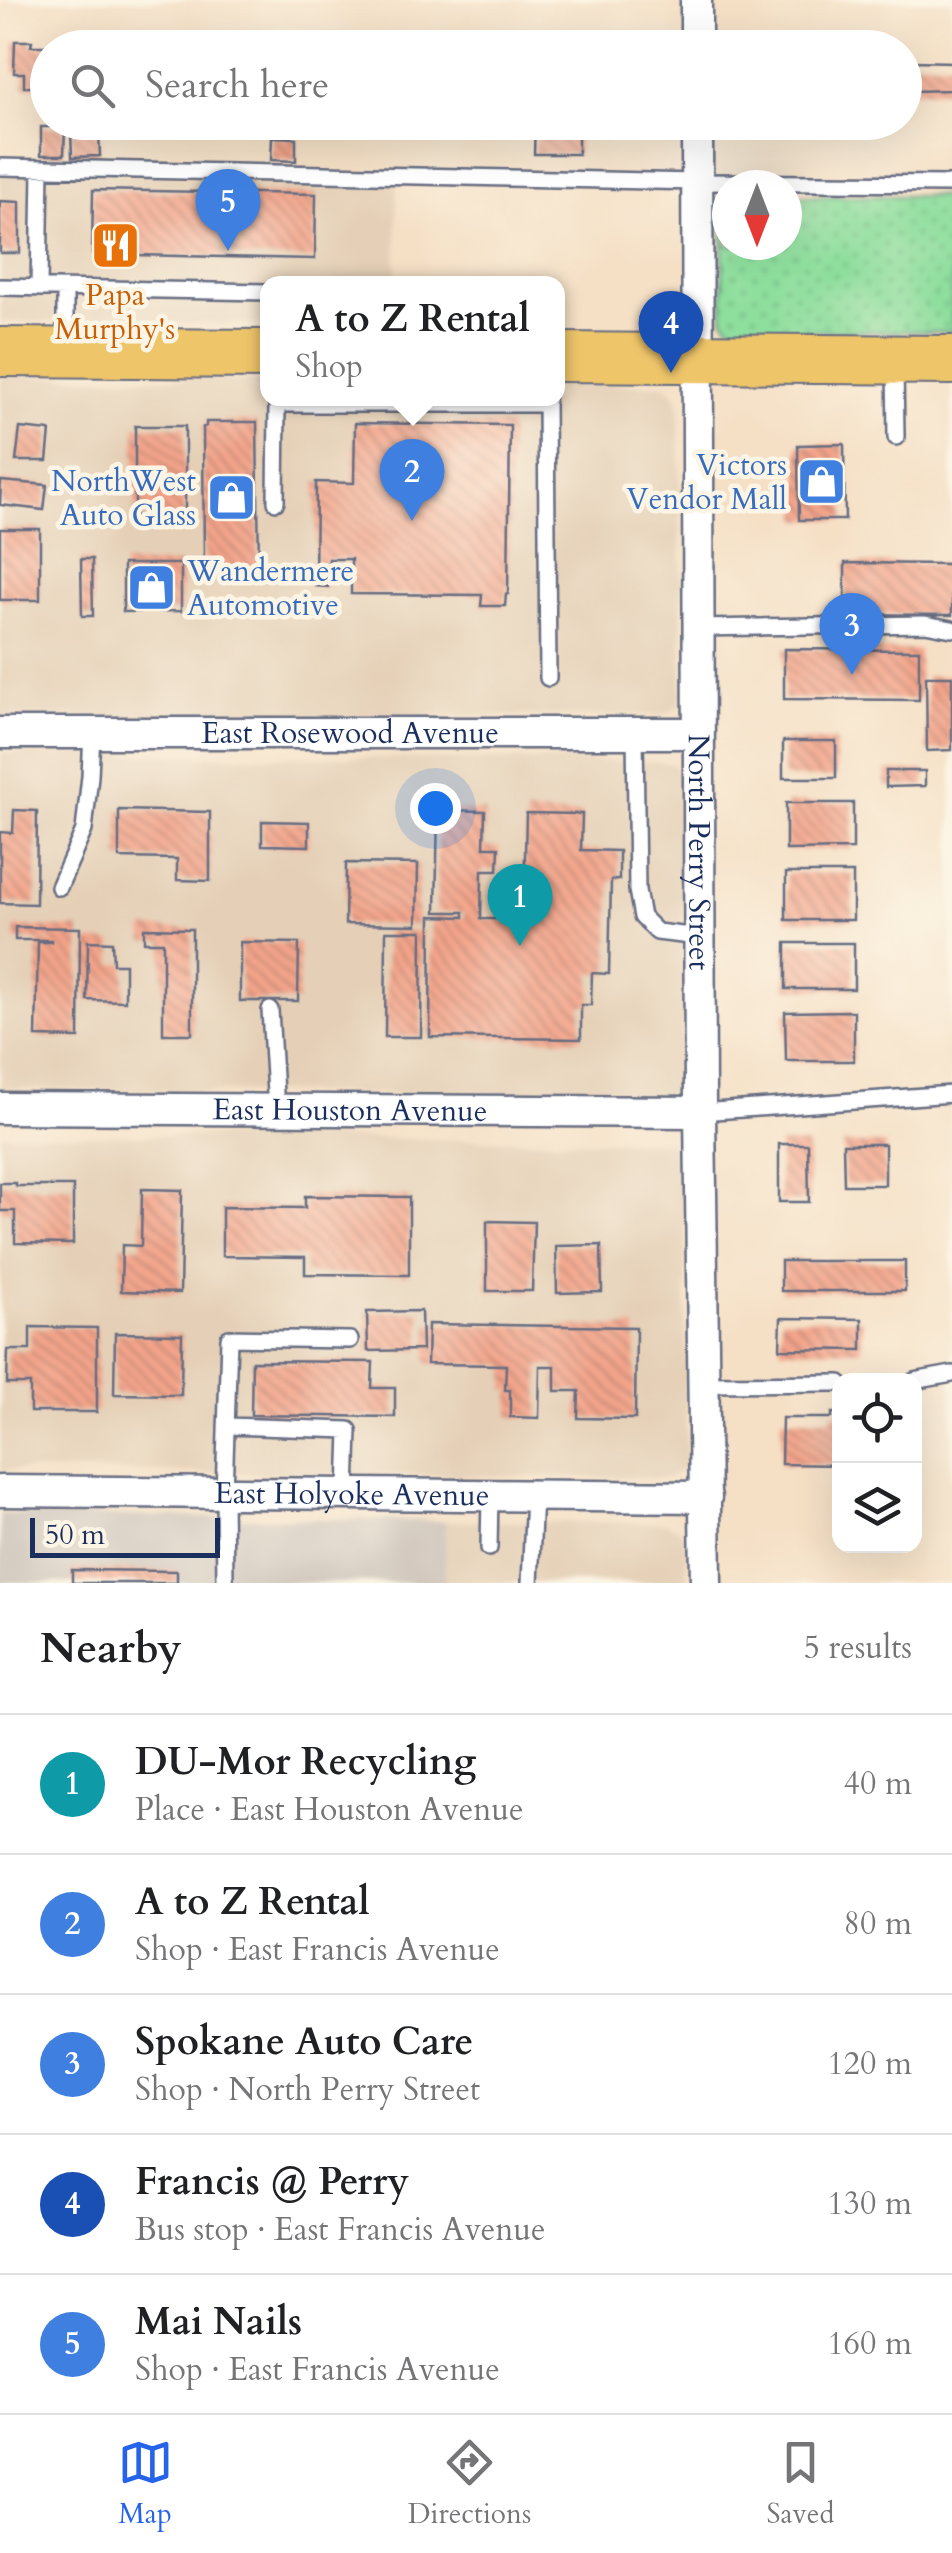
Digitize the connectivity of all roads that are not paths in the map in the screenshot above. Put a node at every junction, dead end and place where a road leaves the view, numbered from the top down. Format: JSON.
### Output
{"nodes":[{"id":1,"x":696,"y":0,"type":"edge"},
{"id":2,"x":696,"y":30,"type":"edge"},
{"id":3,"x":697,"y":140,"type":"edge"},
{"id":4,"x":0,"y":167,"type":"edge"},
{"id":5,"x":41,"y":168,"type":"junction"},
{"id":6,"x":698,"y":182,"type":"junction"},
{"id":7,"x":952,"y":184,"type":"edge"},
{"id":8,"x":0,"y":288,"type":"edge"},
{"id":9,"x":39,"y":288,"type":"junction"},
{"id":10,"x":66,"y":288,"type":"junction"},
{"id":11,"x":260,"y":292,"type":"edge"},
{"id":12,"x":66,"y":351,"type":"junction"},
{"id":13,"x":0,"y":352,"type":"edge"},
{"id":14,"x":260,"y":354,"type":"edge"},
{"id":15,"x":565,"y":357,"type":"edge"},
{"id":16,"x":700,"y":357,"type":"junction"},
{"id":17,"x":895,"y":360,"type":"junction"},
{"id":18,"x":952,"y":360,"type":"edge"},
{"id":19,"x":278,"y":406,"type":"edge"},
{"id":20,"x":546,"y":406,"type":"edge"},
{"id":21,"x":896,"y":437,"type":"dead end"},
{"id":22,"x":276,"y":502,"type":"dead end"},
{"id":23,"x":697,"y":628,"type":"junction"},
{"id":24,"x":952,"y":628,"type":"edge"},
{"id":25,"x":548,"y":678,"type":"dead end"},
{"id":26,"x":0,"y":732,"type":"edge"},
{"id":27,"x":92,"y":732,"type":"junction"},
{"id":28,"x":636,"y":732,"type":"junction"},
{"id":29,"x":698,"y":732,"type":"junction"},
{"id":30,"x":58,"y":887,"type":"dead end"},
{"id":31,"x":699,"y":937,"type":"junction"},
{"id":32,"x":270,"y":1010,"type":"dead end"},
{"id":33,"x":952,"y":1094,"type":"edge"},
{"id":34,"x":0,"y":1108,"type":"edge"},
{"id":35,"x":276,"y":1110,"type":"junction"},
{"id":36,"x":700,"y":1112,"type":"junction"},
{"id":37,"x":350,"y":1340,"type":"dead end"},
{"id":38,"x":952,"y":1374,"type":"edge"},
{"id":39,"x":922,"y":1380,"type":"edge"},
{"id":40,"x":704,"y":1384,"type":"junction"},
{"id":41,"x":832,"y":1384,"type":"edge"},
{"id":42,"x":226,"y":1426,"type":"junction"},
{"id":43,"x":0,"y":1491,"type":"edge"},
{"id":44,"x":224,"y":1492,"type":"junction"},
{"id":45,"x":347,"y":1494,"type":"junction"},
{"id":46,"x":490,"y":1495,"type":"junction"},
{"id":47,"x":534,"y":1496,"type":"junction"},
{"id":48,"x":706,"y":1497,"type":"junction"},
{"id":49,"x":489,"y":1548,"type":"dead end"},
{"id":50,"x":225,"y":1583,"type":"edge"},
{"id":51,"x":530,"y":1583,"type":"edge"},
{"id":52,"x":706,"y":1583,"type":"edge"}],
"edges":[{"from":1,"to":2,"type":"street"},
{"from":3,"to":6,"type":"street","name":"North Perry Street"},
{"from":4,"to":5,"type":"lane"},
{"from":5,"to":6,"type":"lane"},
{"from":5,"to":9,"type":"lane"},
{"from":6,"to":7,"type":"lane"},
{"from":6,"to":16,"type":"street","name":"North Perry Street"},
{"from":8,"to":9,"type":"lane"},
{"from":9,"to":10,"type":"lane"},
{"from":10,"to":11,"type":"lane"},
{"from":10,"to":12,"type":"lane"},
{"from":12,"to":13,"type":"main road"},
{"from":12,"to":14,"type":"main road"},
{"from":15,"to":16,"type":"main road"},
{"from":16,"to":17,"type":"main road"},
{"from":16,"to":23,"type":"street","name":"North Perry Street"},
{"from":17,"to":18,"type":"main road"},
{"from":17,"to":21,"type":"lane"},
{"from":19,"to":22,"type":"lane"},
{"from":20,"to":25,"type":"lane"},
{"from":23,"to":24,"type":"lane"},
{"from":23,"to":29,"type":"street","name":"North Perry Street"},
{"from":26,"to":27,"type":"street","name":"East Rosewood Avenue"},
{"from":27,"to":28,"type":"street","name":"East Rosewood Avenue"},
{"from":27,"to":30,"type":"lane"},
{"from":28,"to":29,"type":"street","name":"East Rosewood Avenue"},
{"from":28,"to":31,"type":"lane"},
{"from":29,"to":31,"type":"street","name":"North Perry Street"},
{"from":31,"to":36,"type":"street","name":"North Perry Street"},
{"from":32,"to":35,"type":"lane"},
{"from":33,"to":36,"type":"lane"},
{"from":34,"to":35,"type":"street","name":"East Houston Avenue"},
{"from":35,"to":36,"type":"street","name":"East Houston Avenue"},
{"from":36,"to":40,"type":"street","name":"North Perry Street"},
{"from":37,"to":42,"type":"lane"},
{"from":38,"to":39,"type":"lane"},
{"from":40,"to":41,"type":"lane"},
{"from":40,"to":48,"type":"street","name":"North Perry Street"},
{"from":42,"to":44,"type":"lane"},
{"from":42,"to":45,"type":"lane"},
{"from":43,"to":44,"type":"street","name":"East Holyoke Avenue"},
{"from":44,"to":45,"type":"street","name":"East Holyoke Avenue"},
{"from":44,"to":50,"type":"lane"},
{"from":45,"to":46,"type":"street","name":"East Holyoke Avenue"},
{"from":46,"to":47,"type":"street","name":"East Holyoke Avenue"},
{"from":46,"to":49,"type":"lane"},
{"from":47,"to":48,"type":"street","name":"East Holyoke Avenue"},
{"from":47,"to":51,"type":"lane"},
{"from":48,"to":52,"type":"street","name":"North Perry Street"}]}
